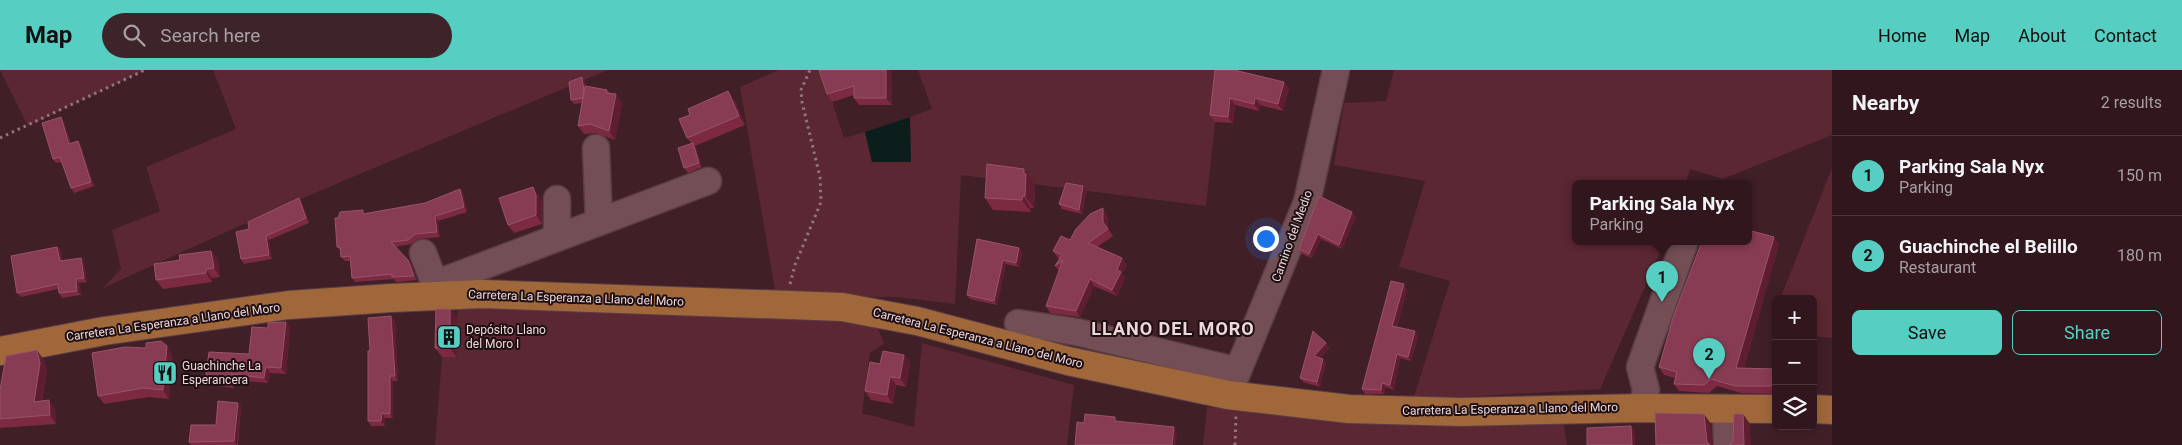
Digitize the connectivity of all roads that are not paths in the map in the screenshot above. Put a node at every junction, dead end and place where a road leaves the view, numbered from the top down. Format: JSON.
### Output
{"nodes":[{"id":1,"x":1336,"y":70,"type":"edge"},
{"id":2,"x":596,"y":148,"type":"dead end"},
{"id":3,"x":708,"y":182,"type":"dead end"},
{"id":4,"x":557,"y":199,"type":"dead end"},
{"id":5,"x":599,"y":222,"type":"junction"},
{"id":6,"x":557,"y":238,"type":"junction"},
{"id":7,"x":1684,"y":245,"type":"edge"},
{"id":8,"x":423,"y":253,"type":"dead end"},
{"id":9,"x":435,"y":290,"type":"junction"},
{"id":10,"x":1018,"y":323,"type":"dead end"},
{"id":11,"x":0,"y":351,"type":"edge"},
{"id":12,"x":1233,"y":383,"type":"junction"},
{"id":13,"x":1642,"y":408,"type":"junction"},
{"id":14,"x":1726,"y":408,"type":"junction"},
{"id":15,"x":1772,"y":409,"type":"edge"},
{"id":16,"x":1817,"y":409,"type":"edge"},
{"id":17,"x":1832,"y":410,"type":"edge"},
{"id":18,"x":1727,"y":445,"type":"edge"}],
"edges":[{"from":1,"to":12,"type":"street","name":"Camino del Medio"},
{"from":2,"to":5,"type":"street"},
{"from":3,"to":5,"type":"street"},
{"from":4,"to":6,"type":"street"},
{"from":5,"to":6,"type":"street"},
{"from":6,"to":9,"type":"street"},
{"from":7,"to":13,"type":"street"},
{"from":8,"to":9,"type":"street"},
{"from":9,"to":11,"type":"main road","name":"Carretera La Esperanza a Llano del Moro"},
{"from":9,"to":12,"type":"main road","name":"Carretera La Esperanza a Llano del Moro"},
{"from":10,"to":12,"type":"street"},
{"from":12,"to":13,"type":"main road","name":"Carretera La Esperanza a Llano del Moro"},
{"from":13,"to":14,"type":"main road","name":"Carretera La Esperanza a Llano del Moro"},
{"from":14,"to":15,"type":"main road","name":"Carretera La Esperanza a Llano del Moro"},
{"from":14,"to":18,"type":"street"},
{"from":16,"to":17,"type":"main road"}]}
